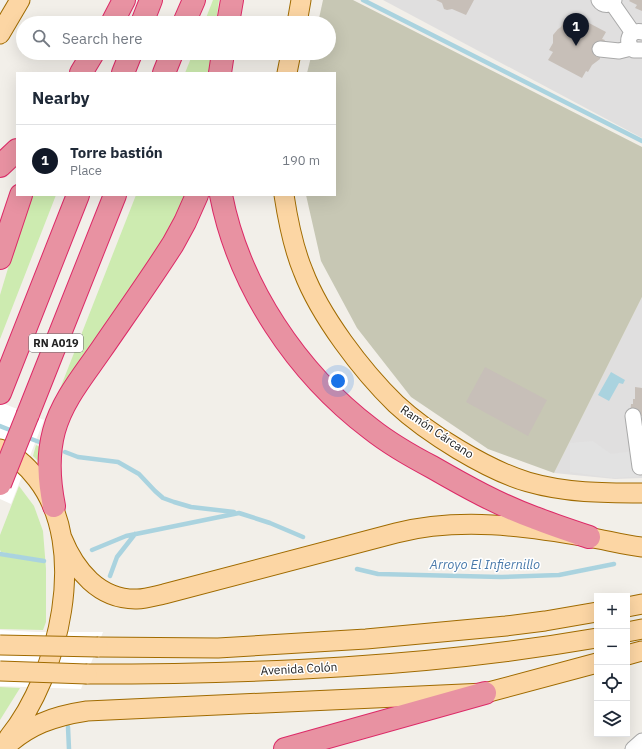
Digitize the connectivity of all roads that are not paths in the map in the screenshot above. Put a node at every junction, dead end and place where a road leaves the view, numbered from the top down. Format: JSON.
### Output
{"nodes":[{"id":1,"x":20,"y":0,"type":"edge"},
{"id":2,"x":124,"y":0,"type":"edge"},
{"id":3,"x":151,"y":0,"type":"edge"},
{"id":4,"x":194,"y":0,"type":"edge"},
{"id":5,"x":232,"y":0,"type":"edge"},
{"id":6,"x":301,"y":0,"type":"edge"},
{"id":7,"x":608,"y":1,"type":"edge"},
{"id":8,"x":116,"y":16,"type":"edge"},
{"id":9,"x":145,"y":16,"type":"edge"},
{"id":10,"x":187,"y":16,"type":"edge"},
{"id":11,"x":229,"y":16,"type":"edge"},
{"id":12,"x":298,"y":16,"type":"edge"},
{"id":13,"x":0,"y":34,"type":"edge"},
{"id":14,"x":638,"y":46,"type":"edge"},
{"id":15,"x":600,"y":49,"type":"dead end"},
{"id":16,"x":89,"y":60,"type":"edge"},
{"id":17,"x":128,"y":60,"type":"edge"},
{"id":18,"x":169,"y":60,"type":"edge"},
{"id":19,"x":222,"y":60,"type":"edge"},
{"id":20,"x":290,"y":60,"type":"edge"},
{"id":21,"x":82,"y":72,"type":"edge"},
{"id":22,"x":123,"y":72,"type":"edge"},
{"id":23,"x":164,"y":72,"type":"edge"},
{"id":24,"x":220,"y":72,"type":"edge"},
{"id":25,"x":287,"y":72,"type":"edge"},
{"id":26,"x":16,"y":151,"type":"edge"},
{"id":27,"x":0,"y":166,"type":"edge"},
{"id":28,"x":21,"y":196,"type":"edge"},
{"id":29,"x":78,"y":196,"type":"edge"},
{"id":30,"x":115,"y":196,"type":"edge"},
{"id":31,"x":197,"y":196,"type":"edge"},
{"id":32,"x":221,"y":196,"type":"edge"},
{"id":33,"x":284,"y":196,"type":"edge"},
{"id":34,"x":0,"y":258,"type":"edge"},
{"id":35,"x":0,"y":393,"type":"edge"},
{"id":36,"x":633,"y":416,"type":"dead end"},
{"id":37,"x":0,"y":449,"type":"edge"},
{"id":38,"x":640,"y":467,"type":"dead end"},
{"id":39,"x":0,"y":484,"type":"edge"},
{"id":40,"x":642,"y":492,"type":"edge"},
{"id":41,"x":54,"y":506,"type":"junction"},
{"id":42,"x":589,"y":537,"type":"junction"},
{"id":43,"x":62,"y":538,"type":"junction"},
{"id":44,"x":641,"y":547,"type":"edge"},
{"id":45,"x":642,"y":604,"type":"edge"},
{"id":46,"x":630,"y":606,"type":"edge"},
{"id":47,"x":594,"y":613,"type":"edge"},
{"id":48,"x":642,"y":629,"type":"edge"},
{"id":49,"x":630,"y":631,"type":"edge"},
{"id":50,"x":594,"y":639,"type":"edge"},
{"id":51,"x":0,"y":645,"type":"edge"},
{"id":52,"x":642,"y":651,"type":"edge"},
{"id":53,"x":630,"y":654,"type":"edge"},
{"id":54,"x":594,"y":664,"type":"edge"},
{"id":55,"x":0,"y":671,"type":"edge"},
{"id":56,"x":485,"y":693,"type":"junction"},
{"id":57,"x":642,"y":741,"type":"edge"},
{"id":58,"x":316,"y":745,"type":"edge"},
{"id":59,"x":1,"y":749,"type":"edge"},
{"id":60,"x":285,"y":749,"type":"edge"},
{"id":61,"x":633,"y":749,"type":"edge"}],
"edges":[{"from":1,"to":13,"type":"main road"},
{"from":2,"to":8,"type":"highway"},
{"from":3,"to":9,"type":"highway"},
{"from":4,"to":10,"type":"highway"},
{"from":5,"to":11,"type":"highway"},
{"from":6,"to":12,"type":"main road"},
{"from":7,"to":14,"type":"street"},
{"from":14,"to":15,"type":"street"},
{"from":16,"to":21,"type":"highway"},
{"from":17,"to":22,"type":"highway"},
{"from":18,"to":23,"type":"highway"},
{"from":19,"to":24,"type":"highway"},
{"from":20,"to":25,"type":"main road"},
{"from":26,"to":27,"type":"highway"},
{"from":28,"to":34,"type":"highway"},
{"from":29,"to":35,"type":"highway","number":"RN A019"},
{"from":30,"to":39,"type":"highway","number":"RN A019","bridge":true},
{"from":31,"to":41,"type":"highway"},
{"from":32,"to":42,"type":"highway"},
{"from":33,"to":40,"type":"main road","name":"Ramón Cárcano"},
{"from":36,"to":38,"type":"street"},
{"from":37,"to":41,"type":"main road"},
{"from":41,"to":43,"type":"main road"},
{"from":42,"to":43,"type":"main road"},
{"from":42,"to":44,"type":"main road"},
{"from":43,"to":59,"type":"main road"},
{"from":45,"to":46,"type":"main road"},
{"from":47,"to":51,"type":"main road","bridge":true},
{"from":48,"to":49,"type":"main road"},
{"from":50,"to":55,"type":"main road","name":"Avenida Colón","bridge":true},
{"from":52,"to":53,"type":"main road"},
{"from":54,"to":56,"type":"main road"},
{"from":56,"to":58,"type":"highway"},
{"from":56,"to":59,"type":"main road"},
{"from":57,"to":61,"type":"street"},
{"from":58,"to":60,"type":"highway"}]}
